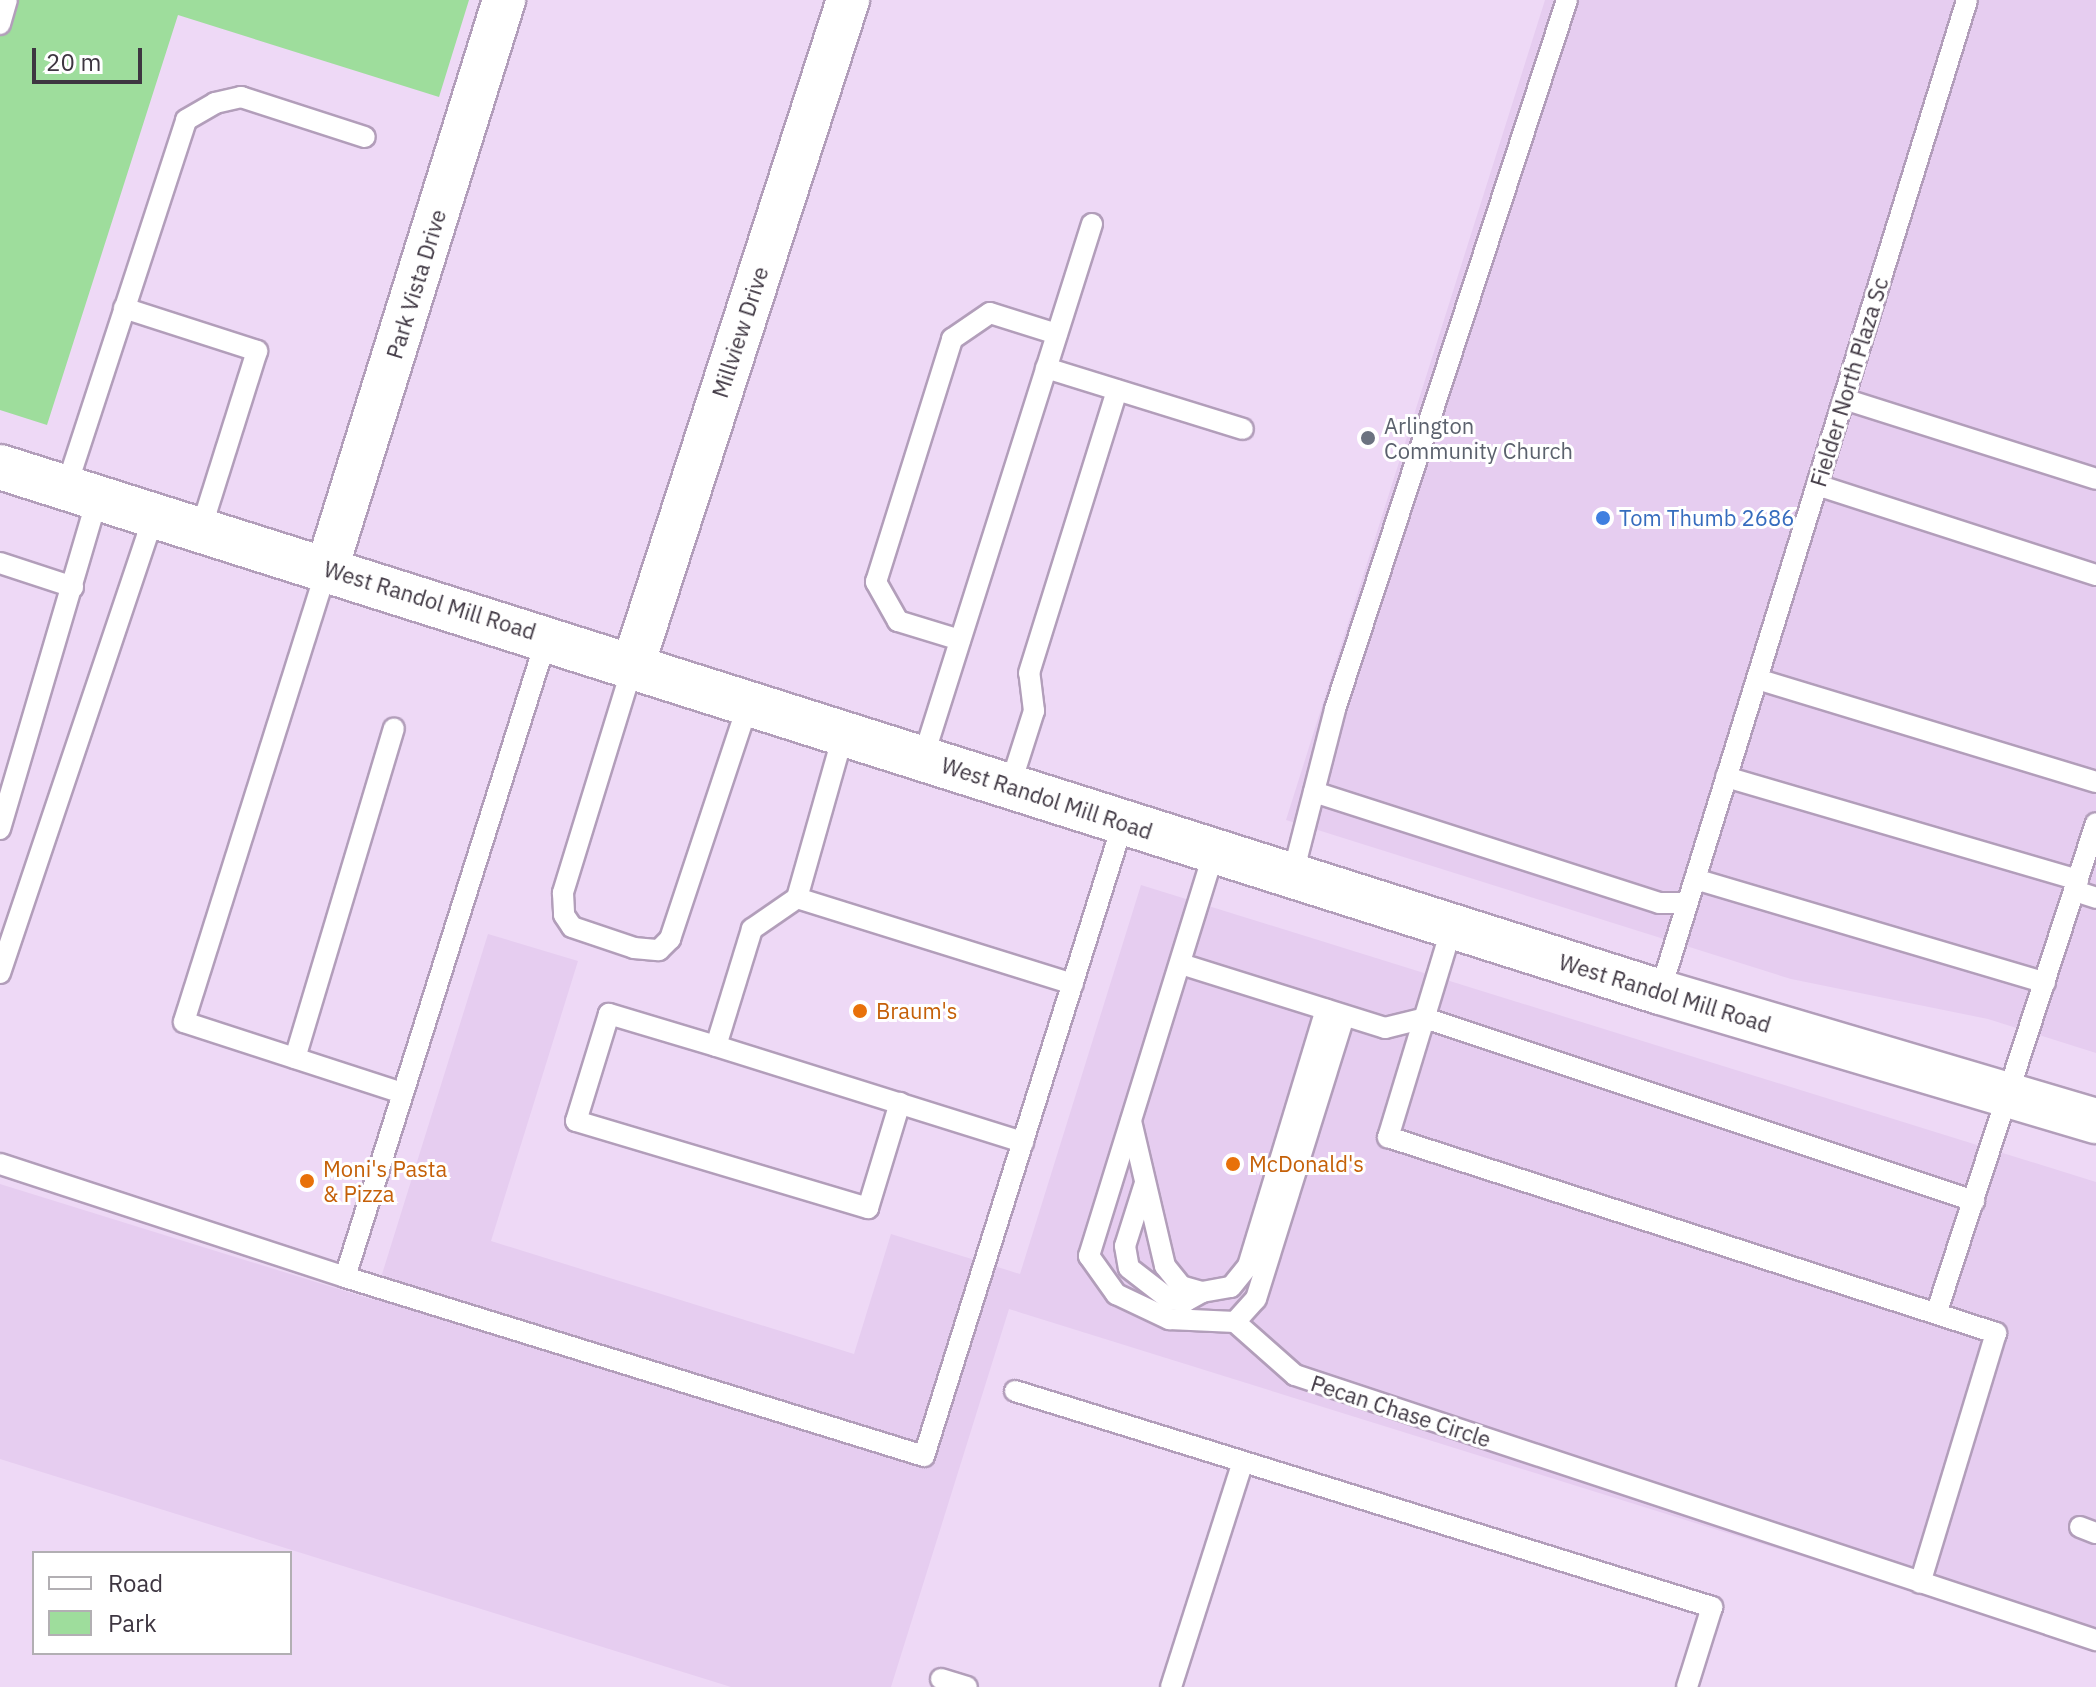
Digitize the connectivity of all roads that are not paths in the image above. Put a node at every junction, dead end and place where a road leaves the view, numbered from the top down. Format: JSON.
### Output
{"nodes":[{"id":1,"x":7,"y":0,"type":"edge"},
{"id":2,"x":504,"y":0,"type":"edge"},
{"id":3,"x":848,"y":0,"type":"edge"},
{"id":4,"x":1567,"y":0,"type":"edge"},
{"id":5,"x":1967,"y":0,"type":"edge"},
{"id":6,"x":0,"y":24,"type":"edge"},
{"id":7,"x":365,"y":137,"type":"dead end"},
{"id":8,"x":1092,"y":224,"type":"dead end"},
{"id":9,"x":124,"y":308,"type":"junction"},
{"id":10,"x":1057,"y":334,"type":"junction"},
{"id":11,"x":1046,"y":368,"type":"junction"},
{"id":12,"x":1117,"y":390,"type":"junction"},
{"id":13,"x":1844,"y":399,"type":"junction"},
{"id":14,"x":1243,"y":429,"type":"dead end"},
{"id":15,"x":0,"y":467,"type":"edge"},
{"id":16,"x":2096,"y":479,"type":"edge"},
{"id":17,"x":1817,"y":485,"type":"junction"},
{"id":18,"x":82,"y":493,"type":"junction"},
{"id":19,"x":154,"y":515,"type":"junction"},
{"id":20,"x":201,"y":529,"type":"junction"},
{"id":21,"x":0,"y":563,"type":"edge"},
{"id":22,"x":327,"y":568,"type":"junction"},
{"id":23,"x":2096,"y":575,"type":"edge"},
{"id":24,"x":73,"y":587,"type":"junction"},
{"id":25,"x":547,"y":637,"type":"junction"},
{"id":26,"x":960,"y":640,"type":"junction"},
{"id":27,"x":633,"y":665,"type":"junction"},
{"id":28,"x":1757,"y":679,"type":"junction"},
{"id":29,"x":749,"y":702,"type":"junction"},
{"id":30,"x":394,"y":729,"type":"dead end"},
{"id":31,"x":844,"y":732,"type":"junction"},
{"id":32,"x":923,"y":758,"type":"junction"},
{"id":33,"x":1726,"y":777,"type":"junction"},
{"id":34,"x":2096,"y":782,"type":"edge"},
{"id":35,"x":1010,"y":786,"type":"junction"},
{"id":36,"x":1314,"y":792,"type":"junction"},
{"id":37,"x":1123,"y":823,"type":"junction"},
{"id":38,"x":2096,"y":823,"type":"edge"},
{"id":39,"x":0,"y":829,"type":"edge"},
{"id":40,"x":1214,"y":852,"type":"junction"},
{"id":41,"x":1292,"y":877,"type":"junction"},
{"id":42,"x":2083,"y":877,"type":"edge"},
{"id":43,"x":1695,"y":879,"type":"junction"},
{"id":44,"x":797,"y":898,"type":"junction"},
{"id":45,"x":2096,"y":898,"type":"edge"},
{"id":46,"x":1687,"y":903,"type":"junction"},
{"id":47,"x":1452,"y":927,"type":"junction"},
{"id":48,"x":1181,"y":964,"type":"junction"},
{"id":49,"x":0,"y":973,"type":"edge"},
{"id":50,"x":2045,"y":983,"type":"junction"},
{"id":51,"x":1073,"y":984,"type":"junction"},
{"id":52,"x":1660,"y":992,"type":"junction"},
{"id":53,"x":1335,"y":1013,"type":"junction"},
{"id":54,"x":1425,"y":1018,"type":"junction"},
{"id":55,"x":716,"y":1046,"type":"junction"},
{"id":56,"x":295,"y":1058,"type":"junction"},
{"id":57,"x":403,"y":1093,"type":"junction"},
{"id":58,"x":2009,"y":1095,"type":"junction"},
{"id":59,"x":900,"y":1103,"type":"junction"},
{"id":60,"x":1131,"y":1121,"type":"junction"},
{"id":61,"x":2096,"y":1121,"type":"edge"},
{"id":62,"x":1023,"y":1142,"type":"junction"},
{"id":63,"x":0,"y":1164,"type":"edge"},
{"id":64,"x":1145,"y":1183,"type":"junction"},
{"id":65,"x":1974,"y":1201,"type":"junction"},
{"id":66,"x":345,"y":1277,"type":"junction"},
{"id":67,"x":1202,"y":1292,"type":"junction"},
{"id":68,"x":1937,"y":1311,"type":"junction"},
{"id":69,"x":1235,"y":1322,"type":"junction"},
{"id":70,"x":1015,"y":1391,"type":"dead end"},
{"id":71,"x":1242,"y":1464,"type":"junction"},
{"id":72,"x":1920,"y":1583,"type":"junction"},
{"id":73,"x":2096,"y":1640,"type":"edge"},
{"id":74,"x":941,"y":1679,"type":"dead end"},
{"id":75,"x":967,"y":1687,"type":"edge"},
{"id":76,"x":1171,"y":1687,"type":"edge"},
{"id":77,"x":1687,"y":1687,"type":"edge"}],
"edges":[{"from":1,"to":6,"type":"lane"},
{"from":2,"to":22,"type":"street","name":"Park Vista Drive"},
{"from":3,"to":27,"type":"street","name":"Millview Drive"},
{"from":4,"to":36,"type":"lane"},
{"from":5,"to":13,"type":"lane","name":"Fielder North Plaza Sc"},
{"from":7,"to":9,"type":"lane"},
{"from":8,"to":10,"type":"lane"},
{"from":9,"to":18,"type":"lane"},
{"from":9,"to":20,"type":"lane"},
{"from":10,"to":11,"type":"lane"},
{"from":10,"to":26,"type":"lane"},
{"from":11,"to":12,"type":"lane"},
{"from":11,"to":26,"type":"lane"},
{"from":12,"to":14,"type":"lane"},
{"from":12,"to":35,"type":"lane"},
{"from":13,"to":16,"type":"lane"},
{"from":13,"to":17,"type":"lane","name":"Fielder North Plaza Sc"},
{"from":15,"to":18,"type":"main road","name":"West Randol Mill Road"},
{"from":17,"to":23,"type":"lane"},
{"from":17,"to":28,"type":"lane","name":"Fielder North Plaza Sc"},
{"from":18,"to":19,"type":"main road","name":"West Randol Mill Road"},
{"from":18,"to":24,"type":"lane"},
{"from":19,"to":20,"type":"main road","name":"West Randol Mill Road"},
{"from":19,"to":49,"type":"lane"},
{"from":20,"to":22,"type":"main road","name":"West Randol Mill Road"},
{"from":21,"to":24,"type":"lane"},
{"from":22,"to":25,"type":"main road","name":"West Randol Mill Road"},
{"from":22,"to":56,"type":"lane"},
{"from":24,"to":39,"type":"lane"},
{"from":25,"to":27,"type":"main road","name":"West Randol Mill Road"},
{"from":25,"to":57,"type":"lane"},
{"from":26,"to":32,"type":"lane"},
{"from":27,"to":29,"type":"main road","name":"West Randol Mill Road"},
{"from":27,"to":29,"type":"lane"},
{"from":28,"to":33,"type":"lane","name":"Fielder North Plaza Sc"},
{"from":28,"to":34,"type":"lane"},
{"from":29,"to":31,"type":"main road","name":"West Randol Mill Road"},
{"from":30,"to":56,"type":"lane"},
{"from":31,"to":32,"type":"main road","name":"West Randol Mill Road"},
{"from":31,"to":44,"type":"lane"},
{"from":32,"to":35,"type":"main road","name":"West Randol Mill Road"},
{"from":33,"to":42,"type":"lane"},
{"from":33,"to":43,"type":"lane","name":"Fielder North Plaza Sc"},
{"from":35,"to":37,"type":"main road","name":"West Randol Mill Road"},
{"from":36,"to":41,"type":"lane"},
{"from":36,"to":46,"type":"lane"},
{"from":37,"to":40,"type":"main road","name":"West Randol Mill Road"},
{"from":37,"to":51,"type":"lane"},
{"from":38,"to":42,"type":"lane"},
{"from":40,"to":41,"type":"main road","name":"West Randol Mill Road"},
{"from":40,"to":48,"type":"lane"},
{"from":41,"to":47,"type":"main road","name":"West Randol Mill Road"},
{"from":42,"to":45,"type":"lane"},
{"from":42,"to":50,"type":"lane"},
{"from":43,"to":46,"type":"lane","name":"Fielder North Plaza Sc"},
{"from":43,"to":50,"type":"lane"},
{"from":44,"to":51,"type":"lane"},
{"from":44,"to":55,"type":"lane"},
{"from":46,"to":52,"type":"lane","name":"Fielder North Plaza Sc"},
{"from":47,"to":52,"type":"main road","name":"West Randol Mill Road"},
{"from":47,"to":54,"type":"lane"},
{"from":48,"to":53,"type":"lane"},
{"from":48,"to":60,"type":"lane"},
{"from":50,"to":58,"type":"lane"},
{"from":51,"to":62,"type":"lane"},
{"from":52,"to":58,"type":"main road","name":"West Randol Mill Road"},
{"from":53,"to":54,"type":"lane"},
{"from":53,"to":67,"type":"lane"},
{"from":53,"to":69,"type":"lane"},
{"from":54,"to":65,"type":"lane"},
{"from":54,"to":68,"type":"lane"},
{"from":55,"to":59,"type":"lane"},
{"from":55,"to":59,"type":"lane"},
{"from":56,"to":57,"type":"lane"},
{"from":57,"to":66,"type":"lane"},
{"from":58,"to":61,"type":"main road","name":"West Randol Mill Road"},
{"from":58,"to":65,"type":"lane"},
{"from":59,"to":62,"type":"lane"},
{"from":60,"to":64,"type":"lane"},
{"from":60,"to":69,"type":"lane"},
{"from":62,"to":66,"type":"lane"},
{"from":63,"to":66,"type":"lane"},
{"from":64,"to":67,"type":"lane"},
{"from":64,"to":67,"type":"lane"},
{"from":65,"to":68,"type":"lane"},
{"from":68,"to":72,"type":"lane"},
{"from":69,"to":72,"type":"lane","name":"Pecan Chase Circle"},
{"from":70,"to":71,"type":"lane"},
{"from":71,"to":76,"type":"lane"},
{"from":71,"to":77,"type":"lane"},
{"from":72,"to":73,"type":"lane","name":"Pecan Chase Circle"},
{"from":74,"to":75,"type":"lane"}]}
